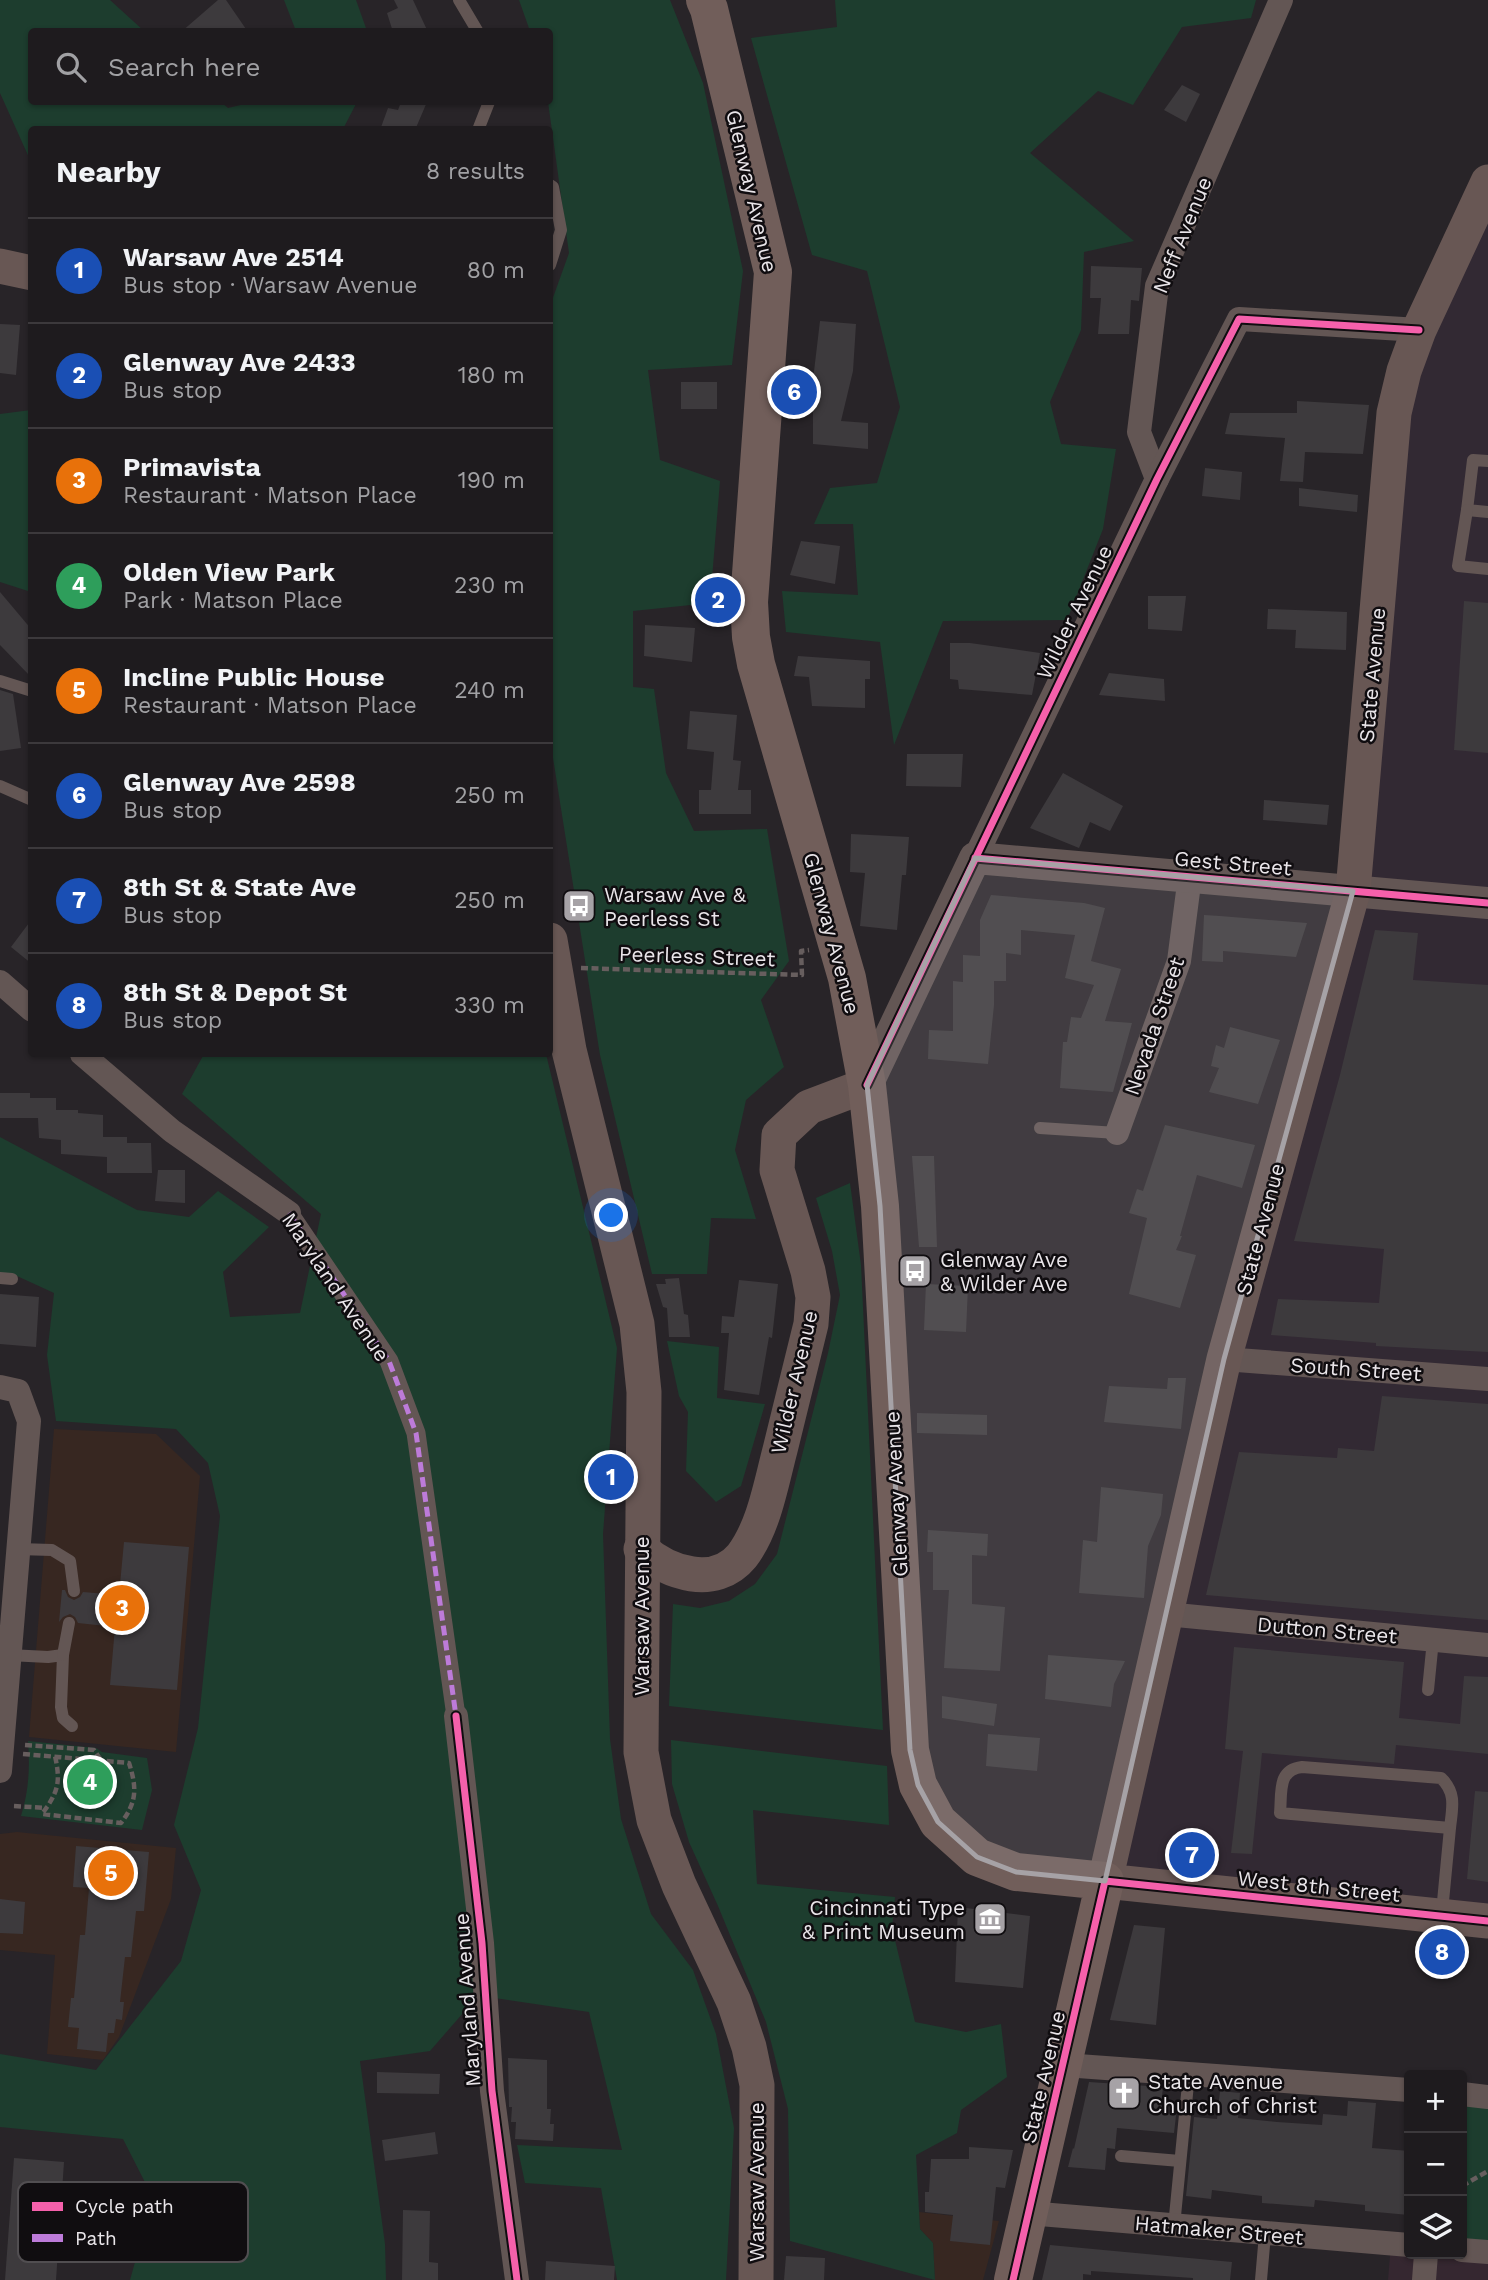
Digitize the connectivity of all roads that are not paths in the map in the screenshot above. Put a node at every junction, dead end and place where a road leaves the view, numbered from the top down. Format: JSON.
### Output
{"nodes":[{"id":1,"x":459,"y":0,"type":"edge"},
{"id":2,"x":705,"y":0,"type":"edge"},
{"id":3,"x":1281,"y":0,"type":"edge"},
{"id":4,"x":476,"y":28,"type":"edge"},
{"id":5,"x":488,"y":105,"type":"edge"},
{"id":6,"x":480,"y":126,"type":"edge"},
{"id":7,"x":1488,"y":182,"type":"edge"},
{"id":8,"x":553,"y":187,"type":"edge"},
{"id":9,"x":553,"y":255,"type":"edge"},
{"id":10,"x":0,"y":266,"type":"edge"},
{"id":11,"x":28,"y":272,"type":"edge"},
{"id":12,"x":1419,"y":330,"type":"junction"},
{"id":13,"x":1488,"y":461,"type":"edge"},
{"id":14,"x":1157,"y":480,"type":"junction"},
{"id":15,"x":1467,"y":510,"type":"junction"},
{"id":16,"x":1488,"y":512,"type":"edge"},
{"id":17,"x":1488,"y":569,"type":"edge"},
{"id":18,"x":0,"y":681,"type":"edge"},
{"id":19,"x":28,"y":690,"type":"edge"},
{"id":20,"x":0,"y":786,"type":"edge"},
{"id":21,"x":28,"y":798,"type":"edge"},
{"id":22,"x":975,"y":858,"type":"junction"},
{"id":23,"x":1190,"y":876,"type":"junction"},
{"id":24,"x":1353,"y":891,"type":"junction"},
{"id":25,"x":1488,"y":903,"type":"edge"},
{"id":26,"x":553,"y":960,"type":"edge"},
{"id":27,"x":0,"y":982,"type":"edge"},
{"id":28,"x":28,"y":1006,"type":"edge"},
{"id":29,"x":86,"y":1057,"type":"edge"},
{"id":30,"x":867,"y":1085,"type":"junction"},
{"id":31,"x":1040,"y":1128,"type":"dead end"},
{"id":32,"x":1117,"y":1133,"type":"joint"},
{"id":33,"x":289,"y":1213,"type":"joint"},
{"id":34,"x":1224,"y":1359,"type":"junction"},
{"id":35,"x":1488,"y":1379,"type":"edge"},
{"id":36,"x":9,"y":1389,"type":"edge"},
{"id":37,"x":18,"y":1549,"type":"junction"},
{"id":38,"x":641,"y":1549,"type":"junction"},
{"id":39,"x":74,"y":1591,"type":"dead end"},
{"id":40,"x":1166,"y":1615,"type":"junction"},
{"id":41,"x":69,"y":1623,"type":"dead end"},
{"id":42,"x":1433,"y":1640,"type":"junction"},
{"id":43,"x":1488,"y":1645,"type":"edge"},
{"id":44,"x":9,"y":1655,"type":"junction"},
{"id":45,"x":63,"y":1656,"type":"junction"},
{"id":46,"x":1428,"y":1690,"type":"dead end"},
{"id":47,"x":456,"y":1716,"type":"joint"},
{"id":48,"x":72,"y":1726,"type":"dead end"},
{"id":49,"x":0,"y":1771,"type":"edge"},
{"id":50,"x":1450,"y":1828,"type":"junction"},
{"id":51,"x":976,"y":1857,"type":"joint"},
{"id":52,"x":1105,"y":1881,"type":"junction"},
{"id":53,"x":1442,"y":1916,"type":"junction"},
{"id":54,"x":1488,"y":1921,"type":"edge"},
{"id":55,"x":1063,"y":2065,"type":"junction"},
{"id":56,"x":1189,"y":2074,"type":"junction"},
{"id":57,"x":1404,"y":2090,"type":"edge"},
{"id":58,"x":1467,"y":2094,"type":"edge"},
{"id":59,"x":1488,"y":2096,"type":"edge"},
{"id":60,"x":1121,"y":2156,"type":"dead end"},
{"id":61,"x":1180,"y":2161,"type":"junction"},
{"id":62,"x":1028,"y":2213,"type":"junction"},
{"id":63,"x":1174,"y":2226,"type":"junction"},
{"id":64,"x":1265,"y":2234,"type":"junction"},
{"id":65,"x":1404,"y":2245,"type":"edge"},
{"id":66,"x":1467,"y":2250,"type":"edge"},
{"id":67,"x":1488,"y":2252,"type":"edge"},
{"id":68,"x":1426,"y":2259,"type":"edge"},
{"id":69,"x":517,"y":2280,"type":"edge"},
{"id":70,"x":756,"y":2280,"type":"edge"},
{"id":71,"x":1013,"y":2280,"type":"edge"},
{"id":72,"x":1261,"y":2280,"type":"edge"},
{"id":73,"x":1424,"y":2280,"type":"edge"}],
"edges":[{"from":1,"to":4,"type":"lane"},
{"from":2,"to":30,"type":"main road","name":"Glenway Avenue"},
{"from":3,"to":14,"type":"street","name":"Neff Avenue"},
{"from":5,"to":6,"type":"lane"},
{"from":7,"to":12,"type":"main road","name":"State Avenue"},
{"from":8,"to":9,"type":"lane"},
{"from":10,"to":11,"type":"main road"},
{"from":12,"to":14,"type":"street","name":"Wilder Avenue"},
{"from":12,"to":24,"type":"main road","name":"State Avenue"},
{"from":13,"to":15,"type":"lane"},
{"from":14,"to":22,"type":"street","name":"Wilder Avenue"},
{"from":15,"to":16,"type":"lane"},
{"from":15,"to":17,"type":"lane"},
{"from":18,"to":19,"type":"lane"},
{"from":20,"to":21,"type":"lane"},
{"from":22,"to":23,"type":"street","name":"Gest Street"},
{"from":22,"to":30,"type":"street","name":"Wilder Avenue"},
{"from":23,"to":24,"type":"street","name":"Gest Street"},
{"from":23,"to":32,"type":"street","name":"Nevada Street"},
{"from":24,"to":25,"type":"street","name":"Gest Street"},
{"from":24,"to":34,"type":"main road","name":"State Avenue"},
{"from":26,"to":38,"type":"main road","name":"Warsaw Avenue"},
{"from":27,"to":28,"type":"street"},
{"from":29,"to":33,"type":"street","name":"Maryland Avenue"},
{"from":30,"to":38,"type":"main road","name":"Wilder Avenue"},
{"from":30,"to":51,"type":"main road","name":"Glenway Avenue"},
{"from":31,"to":32,"type":"lane"},
{"from":33,"to":47,"type":"street","name":"Maryland Avenue"},
{"from":34,"to":35,"type":"street","name":"South Street"},
{"from":34,"to":40,"type":"main road","name":"State Avenue"},
{"from":36,"to":37,"type":"street"},
{"from":37,"to":39,"type":"lane"},
{"from":37,"to":44,"type":"street"},
{"from":38,"to":70,"type":"main road","name":"Warsaw Avenue"},
{"from":40,"to":42,"type":"street","name":"Dutton Street"},
{"from":40,"to":52,"type":"main road","name":"State Avenue"},
{"from":41,"to":45,"type":"lane"},
{"from":42,"to":43,"type":"street","name":"Dutton Street"},
{"from":42,"to":46,"type":"lane"},
{"from":44,"to":45,"type":"lane"},
{"from":44,"to":49,"type":"street"},
{"from":45,"to":48,"type":"lane"},
{"from":47,"to":69,"type":"street","name":"Maryland Avenue"},
{"from":50,"to":50,"type":"lane"},
{"from":50,"to":53,"type":"lane"},
{"from":51,"to":52,"type":"main road","name":"West 8th Street"},
{"from":52,"to":53,"type":"main road","name":"West 8th Street"},
{"from":52,"to":55,"type":"main road","name":"State Avenue"},
{"from":53,"to":54,"type":"main road","name":"West 8th Street"},
{"from":55,"to":56,"type":"street"},
{"from":55,"to":62,"type":"main road","name":"State Avenue"},
{"from":56,"to":57,"type":"street"},
{"from":56,"to":61,"type":"lane"},
{"from":58,"to":59,"type":"street"},
{"from":60,"to":61,"type":"lane"},
{"from":61,"to":63,"type":"lane"},
{"from":62,"to":63,"type":"street","name":"Hatmaker Street"},
{"from":62,"to":71,"type":"main road","name":"State Avenue"},
{"from":63,"to":64,"type":"street","name":"Hatmaker Street"},
{"from":64,"to":65,"type":"street","name":"Hatmaker Street"},
{"from":64,"to":72,"type":"lane"},
{"from":66,"to":67,"type":"street"},
{"from":68,"to":73,"type":"street"}]}
